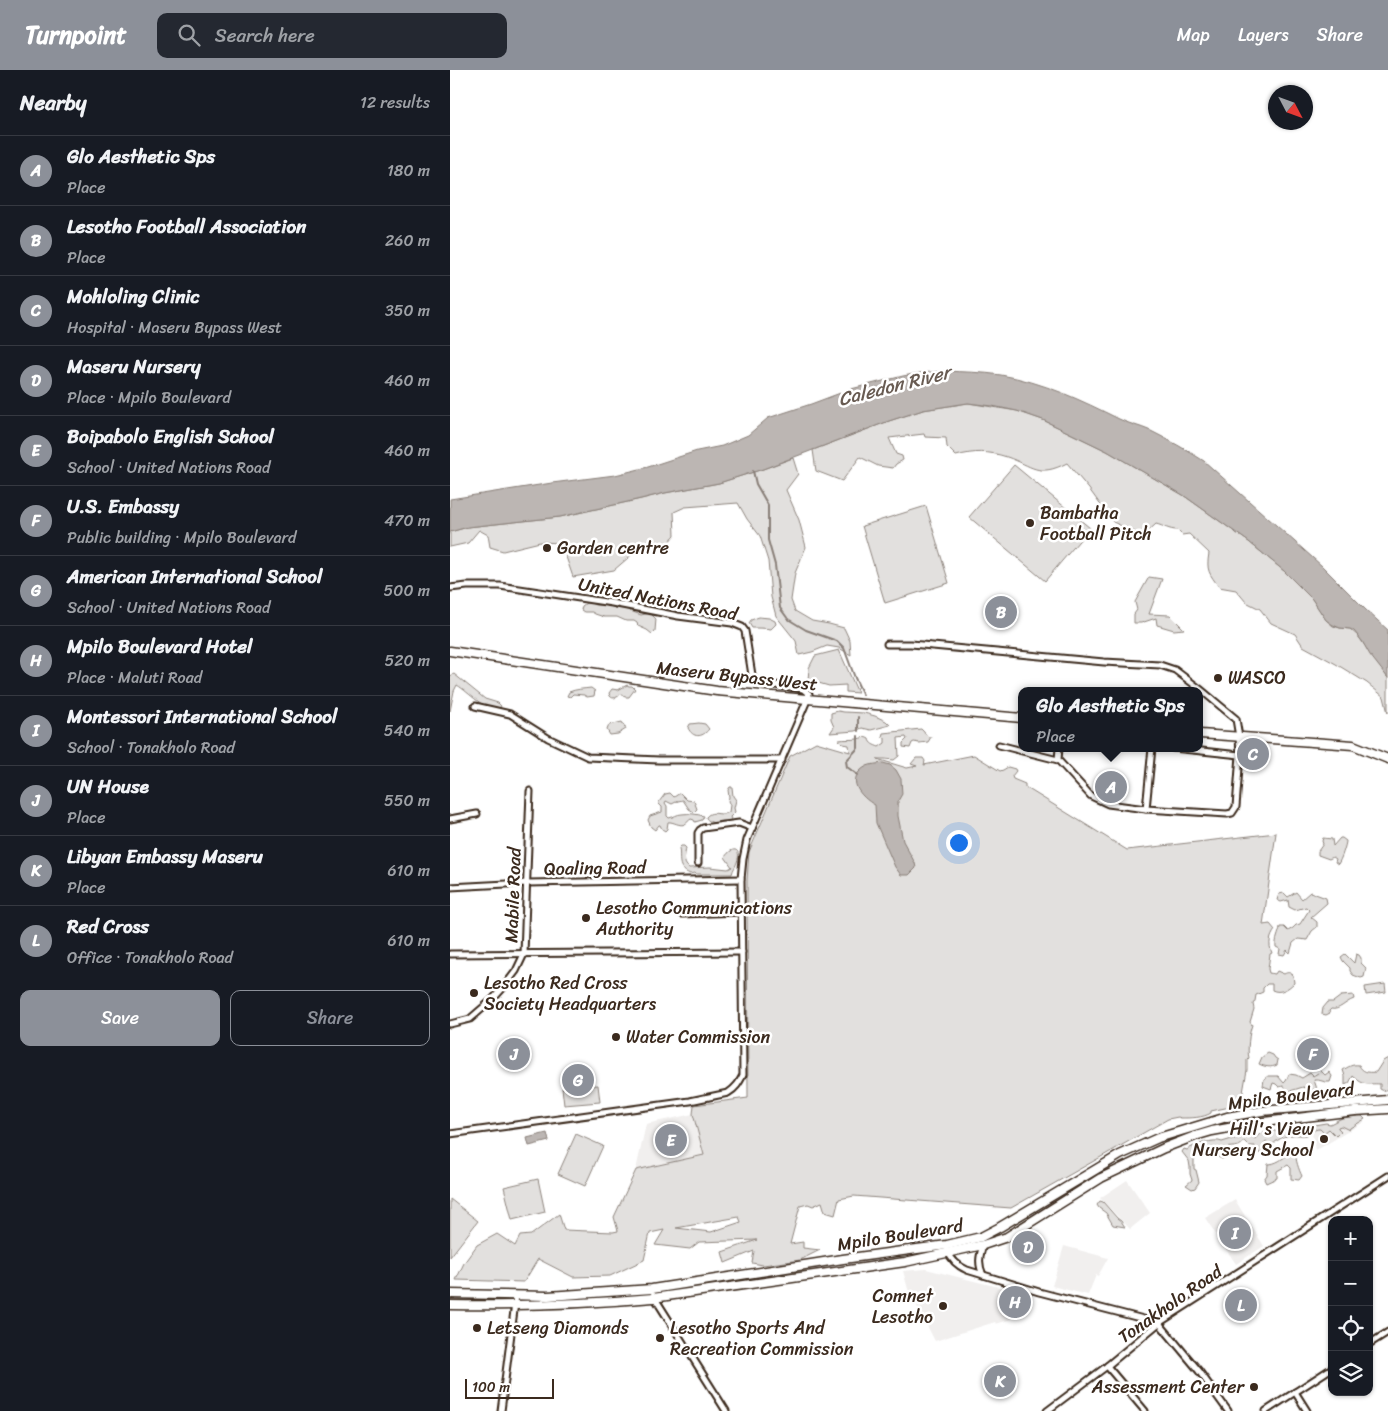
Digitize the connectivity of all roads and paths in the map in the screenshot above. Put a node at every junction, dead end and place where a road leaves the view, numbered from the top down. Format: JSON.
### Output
{"nodes":[{"id":1,"x":450,"y":588,"type":"edge"},
{"id":2,"x":887,"y":644,"type":"dead end"},
{"id":3,"x":450,"y":650,"type":"edge"},
{"id":4,"x":1197,"y":687,"type":"edge"},
{"id":5,"x":1203,"y":692,"type":"edge"},
{"id":6,"x":808,"y":698,"type":"junction"},
{"id":7,"x":475,"y":706,"type":"dead end"},
{"id":8,"x":1018,"y":718,"type":"edge"},
{"id":9,"x":1203,"y":734,"type":"edge"},
{"id":10,"x":1239,"y":737,"type":"junction"},
{"id":11,"x":999,"y":745,"type":"dead end"},
{"id":12,"x":1018,"y":750,"type":"edge"},
{"id":13,"x":1203,"y":751,"type":"edge"},
{"id":14,"x":1027,"y":752,"type":"edge"},
{"id":15,"x":1059,"y":752,"type":"edge"},
{"id":16,"x":1152,"y":752,"type":"edge"},
{"id":17,"x":1240,"y":755,"type":"junction"},
{"id":18,"x":1388,"y":759,"type":"edge"},
{"id":19,"x":782,"y":760,"type":"junction"},
{"id":20,"x":1058,"y":760,"type":"junction"},
{"id":21,"x":530,"y":791,"type":"dead end"},
{"id":22,"x":1146,"y":809,"type":"junction"},
{"id":23,"x":477,"y":814,"type":"dead end"},
{"id":24,"x":450,"y":818,"type":"edge"},
{"id":25,"x":752,"y":828,"type":"junction"},
{"id":26,"x":698,"y":863,"type":"dead end"},
{"id":27,"x":741,"y":879,"type":"junction"},
{"id":28,"x":528,"y":883,"type":"junction"},
{"id":29,"x":450,"y":886,"type":"edge"},
{"id":30,"x":742,"y":912,"type":"junction"},
{"id":31,"x":681,"y":914,"type":"dead end"},
{"id":32,"x":742,"y":952,"type":"junction"},
{"id":33,"x":450,"y":954,"type":"edge"},
{"id":34,"x":524,"y":954,"type":"junction"},
{"id":35,"x":450,"y":1024,"type":"edge"},
{"id":36,"x":1388,"y":1100,"type":"edge"},
{"id":37,"x":1388,"y":1109,"type":"edge"},
{"id":38,"x":450,"y":1134,"type":"edge"},
{"id":39,"x":1388,"y":1176,"type":"edge"},
{"id":40,"x":983,"y":1245,"type":"junction"},
{"id":41,"x":948,"y":1249,"type":"junction"},
{"id":42,"x":984,"y":1275,"type":"junction"},
{"id":43,"x":652,"y":1289,"type":"junction"},
{"id":44,"x":450,"y":1294,"type":"edge"},
{"id":45,"x":516,"y":1295,"type":"junction"},
{"id":46,"x":653,"y":1298,"type":"junction"},
{"id":47,"x":514,"y":1304,"type":"junction"},
{"id":48,"x":450,"y":1305,"type":"edge"},
{"id":49,"x":1159,"y":1323,"type":"junction"},
{"id":50,"x":1388,"y":1332,"type":"edge"},
{"id":51,"x":1373,"y":1341,"type":"edge"},
{"id":52,"x":1107,"y":1366,"type":"junction"},
{"id":53,"x":1328,"y":1371,"type":"edge"},
{"id":54,"x":1295,"y":1392,"type":"junction"},
{"id":55,"x":1056,"y":1409,"type":"edge"},
{"id":56,"x":501,"y":1411,"type":"edge"},
{"id":57,"x":726,"y":1411,"type":"edge"},
{"id":58,"x":1047,"y":1411,"type":"edge"},
{"id":59,"x":1145,"y":1411,"type":"edge"},
{"id":60,"x":1228,"y":1411,"type":"edge"},
{"id":61,"x":1266,"y":1411,"type":"edge"},
{"id":62,"x":1307,"y":1411,"type":"edge"}],
"edges":[{"from":1,"to":6,"type":"street","name":"United Nations Road"},
{"from":2,"to":4,"type":"street"},
{"from":3,"to":6,"type":"main road","name":"Maseru Bypass West"},
{"from":5,"to":10,"type":"street"},
{"from":6,"to":8,"type":"main road","name":"Maseru Bypass West"},
{"from":6,"to":19,"type":"street"},
{"from":7,"to":19,"type":"street"},
{"from":9,"to":10,"type":"main road"},
{"from":10,"to":17,"type":"street"},
{"from":10,"to":18,"type":"main road"},
{"from":11,"to":12,"type":"street"},
{"from":13,"to":17,"type":"street"},
{"from":14,"to":20,"type":"street"},
{"from":15,"to":20,"type":"street"},
{"from":16,"to":22,"type":"street"},
{"from":17,"to":22,"type":"street"},
{"from":19,"to":25,"type":"street"},
{"from":20,"to":22,"type":"street"},
{"from":21,"to":28,"type":"street","name":"Mabile Road"},
{"from":23,"to":24,"type":"street"},
{"from":25,"to":26,"type":"street"},
{"from":25,"to":27,"type":"street"},
{"from":27,"to":28,"type":"street","name":"Qoaling Road"},
{"from":27,"to":30,"type":"street"},
{"from":28,"to":29,"type":"street","name":"Qoaling Road"},
{"from":28,"to":34,"type":"street","name":"Mabile Road"},
{"from":30,"to":31,"type":"street"},
{"from":30,"to":32,"type":"street"},
{"from":32,"to":34,"type":"street"},
{"from":32,"to":38,"type":"street"},
{"from":33,"to":34,"type":"street"},
{"from":34,"to":35,"type":"street","name":"Mabile Road"},
{"from":36,"to":41,"type":"main road","name":"Mpilo Boulevard"},
{"from":37,"to":40,"type":"main road","name":"Mpilo Boulevard"},
{"from":39,"to":49,"type":"street","name":"Tonakholo Road"},
{"from":40,"to":41,"type":"main road","name":"Mpilo Boulevard"},
{"from":40,"to":42,"type":"street"},
{"from":41,"to":42,"type":"street"},
{"from":41,"to":43,"type":"main road","name":"Mpilo Boulevard"},
{"from":41,"to":46,"type":"main road","name":"Mpilo Boulevard"},
{"from":42,"to":49,"type":"street"},
{"from":43,"to":45,"type":"main road","name":"Mpilo Boulevard"},
{"from":43,"to":46,"type":"street"},
{"from":44,"to":45,"type":"main road","name":"Mpilo Boulevard"},
{"from":45,"to":47,"type":"street"},
{"from":46,"to":47,"type":"main road","name":"Mpilo Boulevard"},
{"from":46,"to":57,"type":"street"},
{"from":47,"to":48,"type":"main road","name":"Mpilo Boulevard"},
{"from":47,"to":56,"type":"street"},
{"from":49,"to":52,"type":"street","name":"Tonakholo Road"},
{"from":49,"to":60,"type":"street"},
{"from":50,"to":51,"type":"street"},
{"from":52,"to":55,"type":"street","name":"Tonakholo Road"},
{"from":52,"to":59,"type":"street"},
{"from":53,"to":54,"type":"street"},
{"from":54,"to":61,"type":"street"},
{"from":54,"to":62,"type":"street"},
{"from":55,"to":58,"type":"street","name":"Tonakholo Road"}]}
